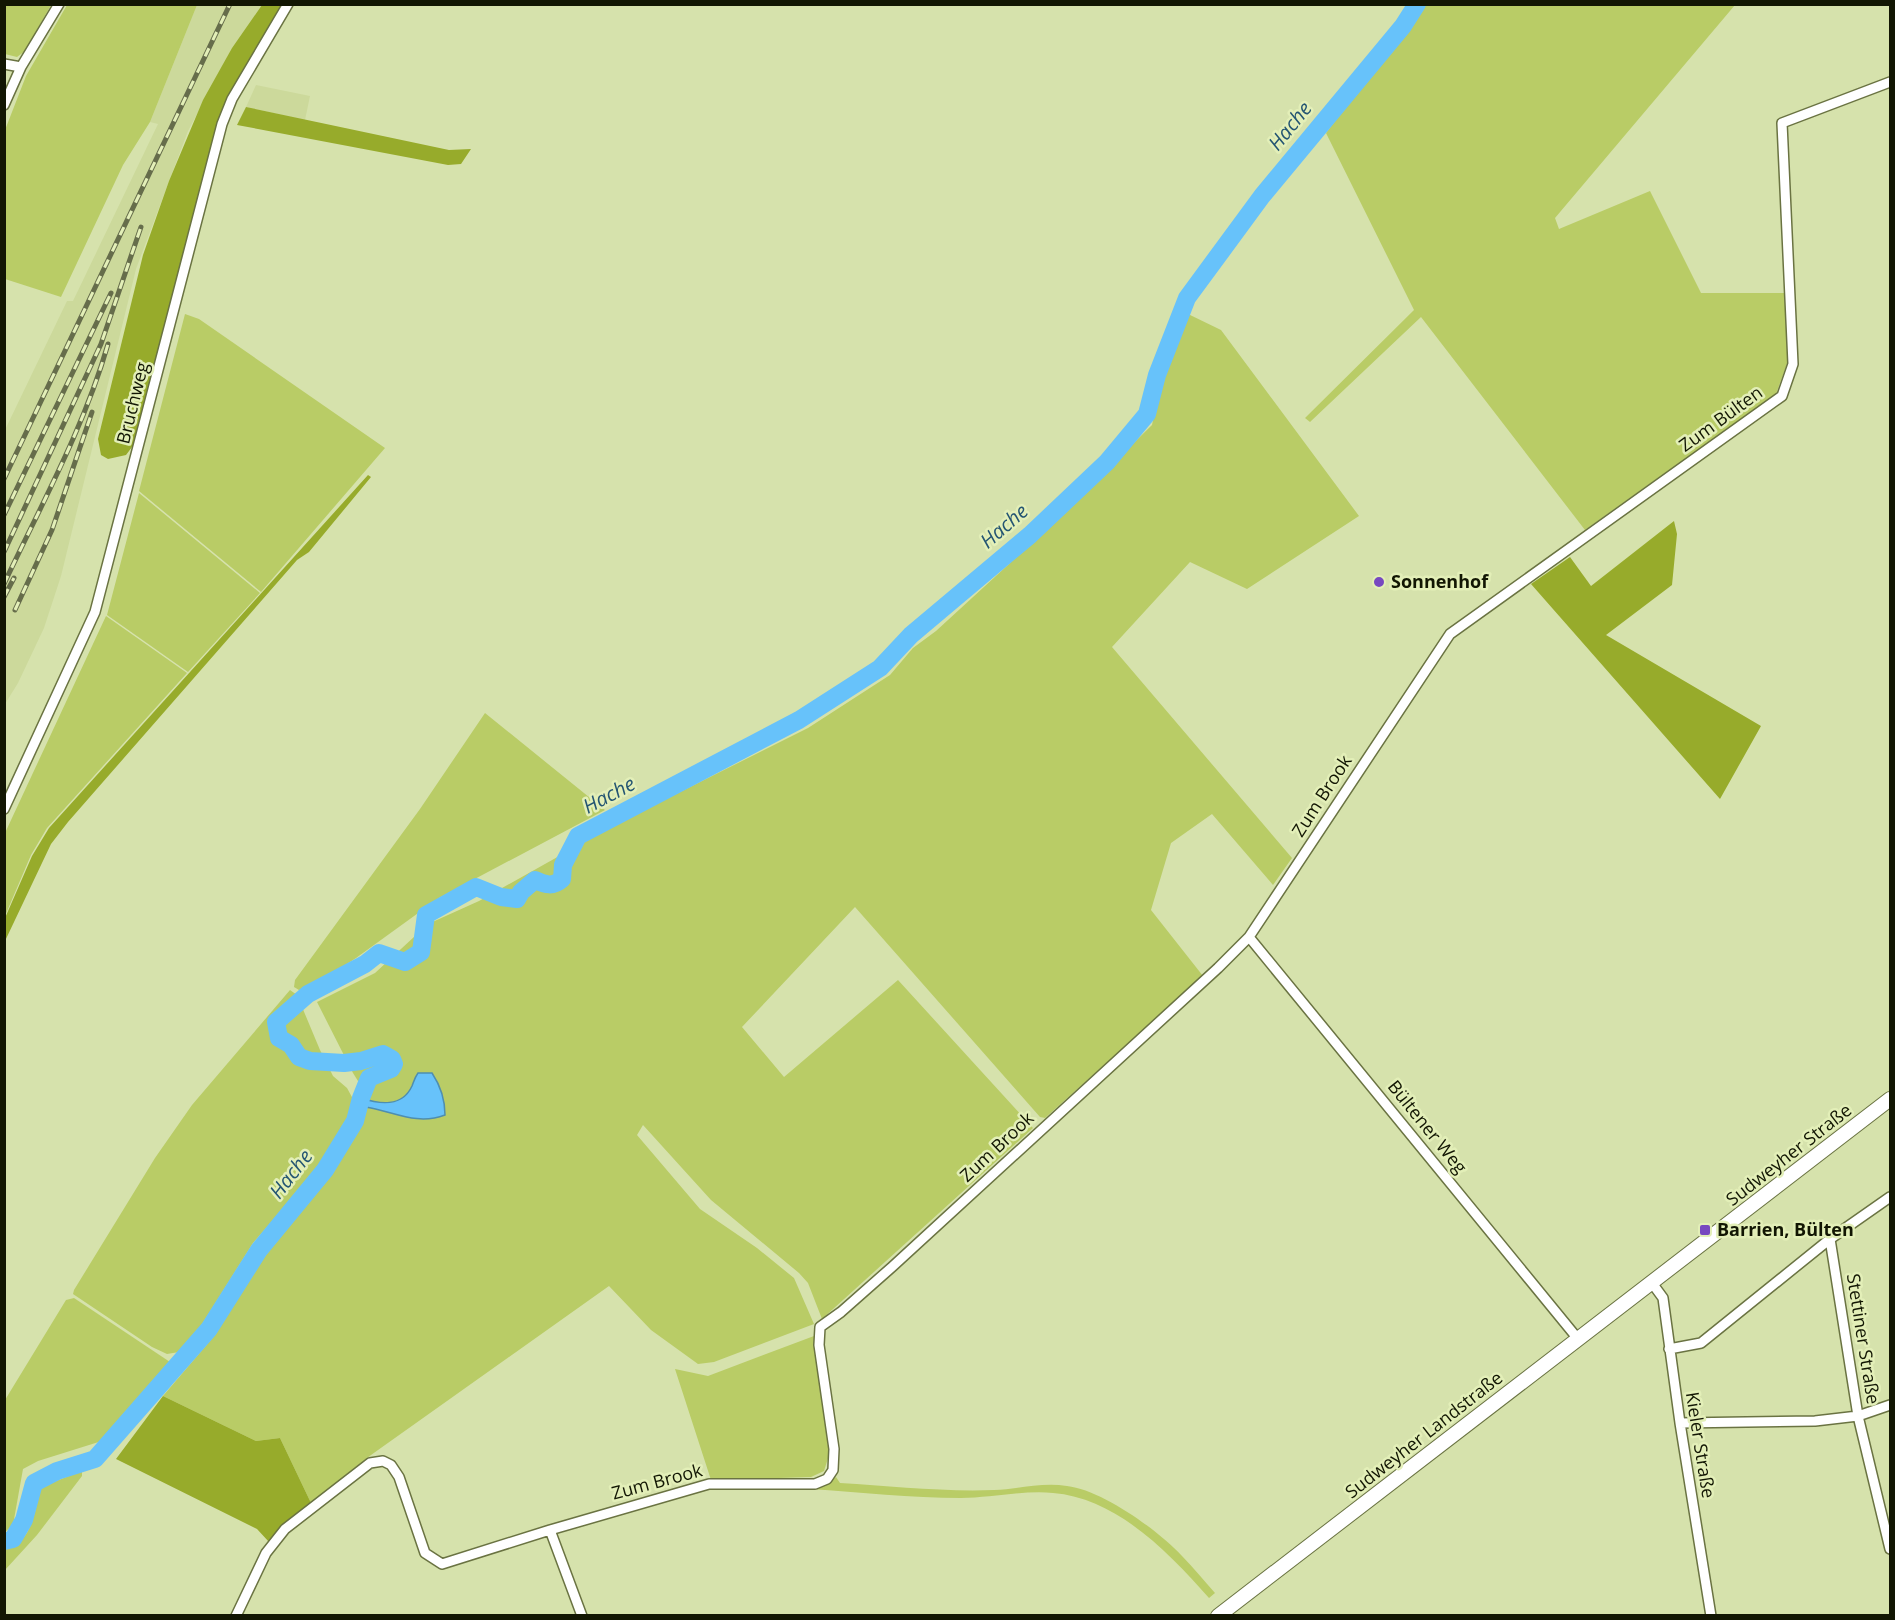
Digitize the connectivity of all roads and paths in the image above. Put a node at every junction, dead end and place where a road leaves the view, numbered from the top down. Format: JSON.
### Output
{"nodes":[{"id":1,"x":59,"y":4,"type":"edge"},
{"id":2,"x":288,"y":4,"type":"edge"},
{"id":3,"x":4,"y":64,"type":"edge"},
{"id":4,"x":21,"y":67,"type":"junction"},
{"id":5,"x":1890,"y":82,"type":"edge"},
{"id":6,"x":4,"y":105,"type":"edge"},
{"id":7,"x":1450,"y":634,"type":"joint"},
{"id":8,"x":4,"y":809,"type":"edge"},
{"id":9,"x":1249,"y":937,"type":"junction"},
{"id":10,"x":1890,"y":1099,"type":"edge"},
{"id":11,"x":1890,"y":1197,"type":"edge"},
{"id":12,"x":1830,"y":1239,"type":"junction"},
{"id":13,"x":1652,"y":1283,"type":"junction"},
{"id":14,"x":1578,"y":1339,"type":"junction"},
{"id":15,"x":1669,"y":1349,"type":"junction"},
{"id":16,"x":1890,"y":1405,"type":"edge"},
{"id":17,"x":1858,"y":1416,"type":"junction"},
{"id":18,"x":1680,"y":1423,"type":"junction"},
{"id":19,"x":550,"y":1530,"type":"junction"},
{"id":20,"x":1890,"y":1549,"type":"edge"},
{"id":21,"x":236,"y":1616,"type":"edge"},
{"id":22,"x":582,"y":1616,"type":"edge"},
{"id":23,"x":1218,"y":1616,"type":"edge"},
{"id":24,"x":1711,"y":1616,"type":"edge"}],
"edges":[{"from":1,"to":4,"type":"street"},
{"from":2,"to":8,"type":"street","name":"Bruchweg"},
{"from":3,"to":4,"type":"street"},
{"from":4,"to":6,"type":"street"},
{"from":5,"to":7,"type":"street","name":"Zum Bülten"},
{"from":7,"to":9,"type":"street","name":"Zum Brook"},
{"from":9,"to":14,"type":"street","name":"Bültener Weg"},
{"from":9,"to":19,"type":"street","name":"Zum Brook"},
{"from":10,"to":13,"type":"main road","name":"Sudweyher Straße"},
{"from":11,"to":12,"type":"street"},
{"from":12,"to":15,"type":"street"},
{"from":12,"to":17,"type":"street","name":"Stettiner Straße"},
{"from":13,"to":14,"type":"main road","name":"Sudweyher Landstraße"},
{"from":13,"to":15,"type":"street","name":"Kieler Straße"},
{"from":14,"to":23,"type":"main road","name":"Sudweyher Landstraße"},
{"from":15,"to":18,"type":"street","name":"Kieler Straße"},
{"from":16,"to":17,"type":"street"},
{"from":17,"to":18,"type":"street"},
{"from":17,"to":20,"type":"street","name":"Stettiner Straße"},
{"from":18,"to":24,"type":"street","name":"Kieler Straße"},
{"from":19,"to":21,"type":"street","name":"Zum Brook"},
{"from":19,"to":22,"type":"street"}]}
